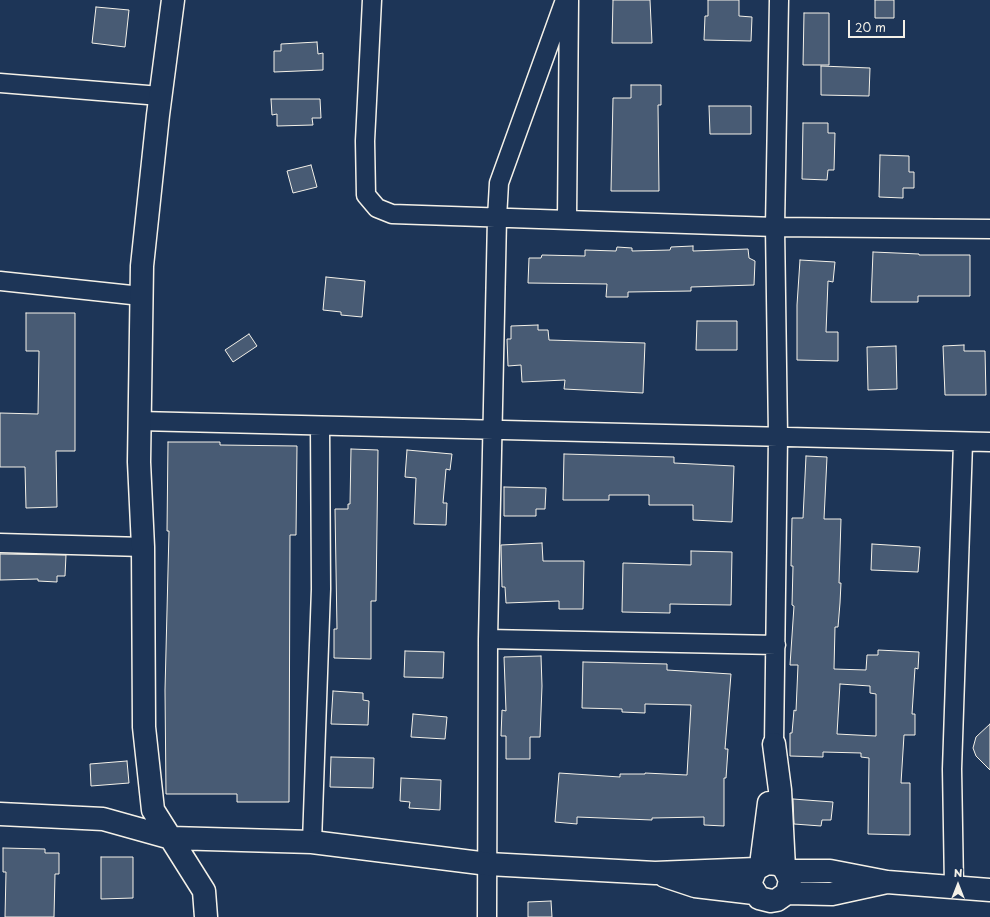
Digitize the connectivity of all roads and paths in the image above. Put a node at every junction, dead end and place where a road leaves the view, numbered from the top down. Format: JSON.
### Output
{"nodes":[{"id":1,"x":173,"y":0,"type":"edge"},
{"id":2,"x":372,"y":0,"type":"edge"},
{"id":3,"x":565,"y":0,"type":"edge"},
{"id":4,"x":569,"y":0,"type":"edge"},
{"id":5,"x":779,"y":0,"type":"edge"},
{"id":6,"x":0,"y":82,"type":"edge"},
{"id":7,"x":160,"y":96,"type":"junction"},
{"id":8,"x":497,"y":218,"type":"junction"},
{"id":9,"x":568,"y":219,"type":"junction"},
{"id":10,"x":775,"y":227,"type":"junction"},
{"id":11,"x":990,"y":229,"type":"edge"},
{"id":12,"x":0,"y":281,"type":"edge"},
{"id":13,"x":141,"y":296,"type":"junction"},
{"id":14,"x":139,"y":421,"type":"junction"},
{"id":15,"x":320,"y":426,"type":"junction"},
{"id":16,"x":492,"y":430,"type":"junction"},
{"id":17,"x":778,"y":436,"type":"junction"},
{"id":18,"x":990,"y":442,"type":"edge"},
{"id":19,"x":963,"y":443,"type":"junction"},
{"id":20,"x":0,"y":543,"type":"edge"},
{"id":21,"x":143,"y":546,"type":"junction"},
{"id":22,"x":488,"y":639,"type":"junction"},
{"id":23,"x":776,"y":645,"type":"junction"},
{"id":24,"x":774,"y":744,"type":"junction"},
{"id":25,"x":0,"y":814,"type":"edge"},
{"id":26,"x":171,"y":838,"type":"junction"},
{"id":27,"x":312,"y":842,"type":"junction"},
{"id":28,"x":488,"y":864,"type":"junction"},
{"id":29,"x":758,"y":867,"type":"junction"},
{"id":30,"x":785,"y":869,"type":"junction"},
{"id":31,"x":655,"y":873,"type":"junction"},
{"id":32,"x":887,"y":882,"type":"junction"},
{"id":33,"x":954,"y":886,"type":"junction"},
{"id":34,"x":990,"y":890,"type":"edge"},
{"id":35,"x":758,"y":902,"type":"edge"},
{"id":36,"x":784,"y":902,"type":"edge"},
{"id":37,"x":206,"y":917,"type":"edge"},
{"id":38,"x":488,"y":917,"type":"edge"}],
"edges":[{"from":1,"to":7,"type":"street"},
{"from":2,"to":8,"type":"street"},
{"from":3,"to":8,"type":"street"},
{"from":4,"to":9,"type":"street"},
{"from":5,"to":10,"type":"street"},
{"from":6,"to":7,"type":"street"},
{"from":7,"to":13,"type":"street"},
{"from":8,"to":9,"type":"street"},
{"from":8,"to":16,"type":"street"},
{"from":9,"to":10,"type":"street"},
{"from":10,"to":11,"type":"street"},
{"from":10,"to":17,"type":"street"},
{"from":12,"to":13,"type":"street"},
{"from":13,"to":14,"type":"street"},
{"from":14,"to":15,"type":"street"},
{"from":14,"to":21,"type":"street"},
{"from":15,"to":16,"type":"street"},
{"from":15,"to":27,"type":"street"},
{"from":16,"to":17,"type":"street"},
{"from":16,"to":22,"type":"street"},
{"from":17,"to":19,"type":"street"},
{"from":17,"to":23,"type":"street"},
{"from":18,"to":19,"type":"street"},
{"from":19,"to":33,"type":"street"},
{"from":20,"to":21,"type":"street"},
{"from":21,"to":26,"type":"street"},
{"from":22,"to":23,"type":"street"},
{"from":22,"to":28,"type":"street"},
{"from":23,"to":24,"type":"street"},
{"from":24,"to":29,"type":"street"},
{"from":24,"to":30,"type":"street"},
{"from":25,"to":26,"type":"street"},
{"from":26,"to":27,"type":"street"},
{"from":26,"to":37,"type":"street"},
{"from":27,"to":28,"type":"street"},
{"from":28,"to":31,"type":"street"},
{"from":28,"to":38,"type":"street"},
{"from":29,"to":30,"type":"street"},
{"from":29,"to":31,"type":"street"},
{"from":29,"to":35,"type":"street"},
{"from":30,"to":32,"type":"street"},
{"from":30,"to":36,"type":"street"},
{"from":31,"to":35,"type":"street"},
{"from":32,"to":33,"type":"street"},
{"from":32,"to":36,"type":"street"},
{"from":33,"to":34,"type":"street"},
{"from":35,"to":36,"type":"street"}]}
